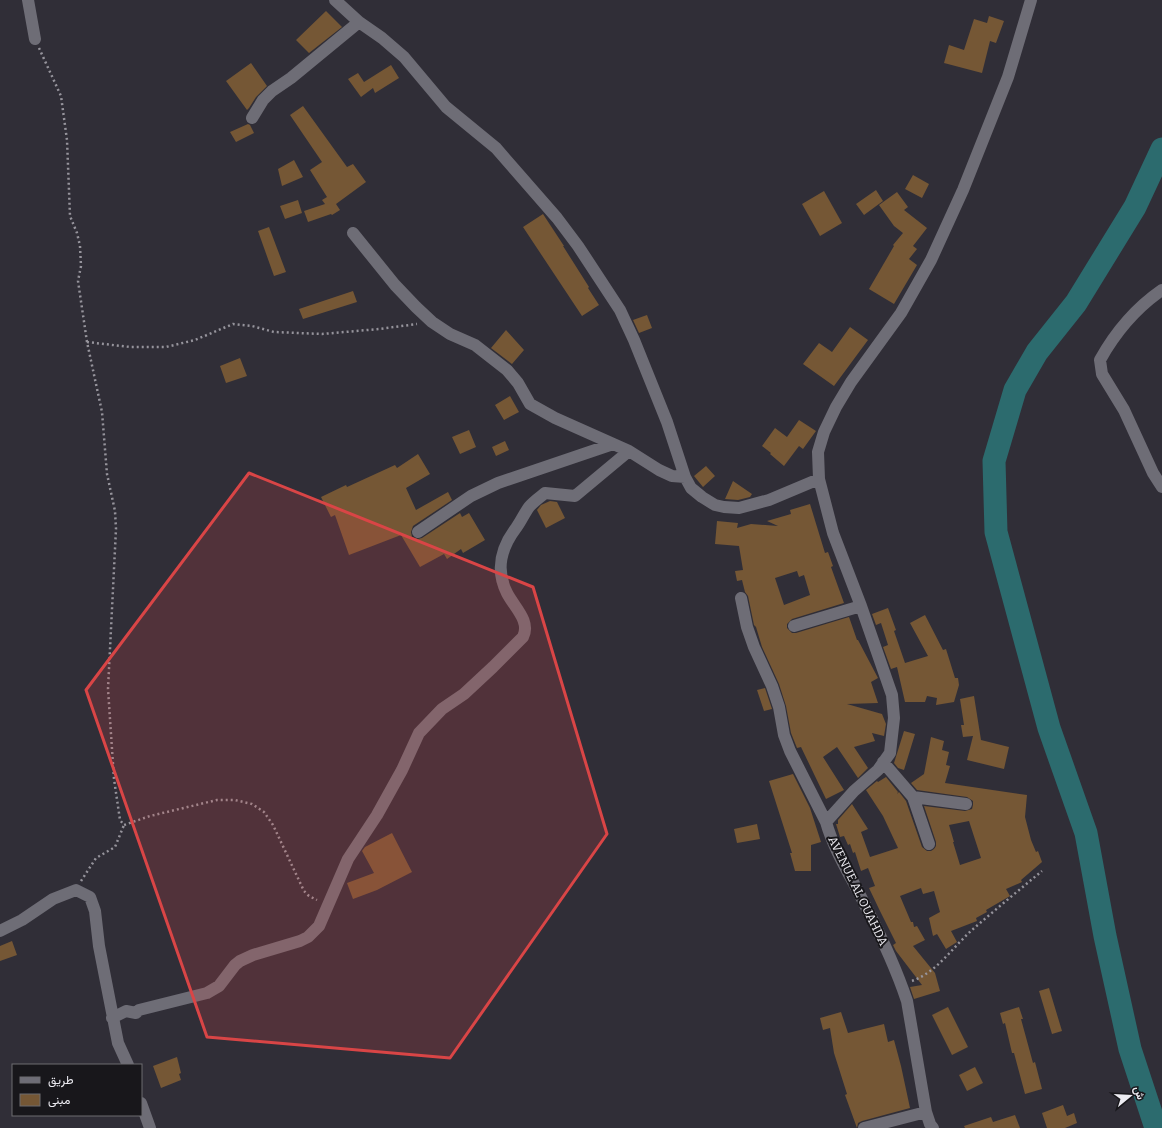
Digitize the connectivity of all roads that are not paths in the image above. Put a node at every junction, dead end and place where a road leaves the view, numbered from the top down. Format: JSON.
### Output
{"nodes":[{"id":1,"x":28,"y":0,"type":"edge"},
{"id":2,"x":335,"y":0,"type":"edge"},
{"id":3,"x":1031,"y":0,"type":"edge"},
{"id":4,"x":359,"y":22,"type":"junction"},
{"id":5,"x":35,"y":39,"type":"road end"},
{"id":6,"x":252,"y":118,"type":"dead end"},
{"id":7,"x":353,"y":233,"type":"dead end"},
{"id":8,"x":1162,"y":290,"type":"edge"},
{"id":9,"x":613,"y":444,"type":"junction"},
{"id":10,"x":629,"y":451,"type":"junction"},
{"id":11,"x":685,"y":477,"type":"junction"},
{"id":12,"x":819,"y":479,"type":"junction"},
{"id":13,"x":1162,"y":487,"type":"edge"},
{"id":14,"x":418,"y":532,"type":"dead end"},
{"id":15,"x":740,"y":598,"type":"dead end"},
{"id":16,"x":861,"y":606,"type":"junction"},
{"id":17,"x":794,"y":626,"type":"dead end"},
{"id":18,"x":883,"y":762,"type":"junction"},
{"id":19,"x":913,"y":797,"type":"junction"},
{"id":20,"x":966,"y":804,"type":"dead end"},
{"id":21,"x":826,"y":822,"type":"junction"},
{"id":22,"x":929,"y":844,"type":"dead end"},
{"id":23,"x":0,"y":931,"type":"edge"},
{"id":24,"x":112,"y":1018,"type":"junction"},
{"id":25,"x":128,"y":1064,"type":"edge"},
{"id":26,"x":142,"y":1106,"type":"edge"},
{"id":27,"x":926,"y":1112,"type":"junction"},
{"id":28,"x":150,"y":1128,"type":"edge"},
{"id":29,"x":864,"y":1128,"type":"edge"},
{"id":30,"x":933,"y":1128,"type":"edge"}],
"edges":[{"from":1,"to":5,"type":"street"},
{"from":2,"to":4,"type":"street"},
{"from":3,"to":12,"type":"street","name":"AVENUE AL OUAHDA"},
{"from":4,"to":6,"type":"street"},
{"from":4,"to":11,"type":"street"},
{"from":7,"to":9,"type":"street"},
{"from":8,"to":13,"type":"street"},
{"from":9,"to":10,"type":"street"},
{"from":9,"to":14,"type":"street"},
{"from":10,"to":11,"type":"street"},
{"from":10,"to":24,"type":"street"},
{"from":11,"to":12,"type":"street"},
{"from":12,"to":16,"type":"street","name":"AVENUE AL OUAHDA"},
{"from":15,"to":21,"type":"street"},
{"from":16,"to":17,"type":"street"},
{"from":16,"to":18,"type":"street","name":"AVENUE AL OUAHDA"},
{"from":18,"to":19,"type":"street"},
{"from":18,"to":21,"type":"street","name":"AVENUE AL OUAHDA"},
{"from":19,"to":20,"type":"street"},
{"from":19,"to":22,"type":"street"},
{"from":21,"to":27,"type":"street","name":"AVENUE AL OUAHDA"},
{"from":23,"to":24,"type":"street"},
{"from":24,"to":25,"type":"street"},
{"from":26,"to":28,"type":"street"},
{"from":27,"to":29,"type":"street"},
{"from":27,"to":30,"type":"street","name":"AVENUE AL OUAHDA"}]}
